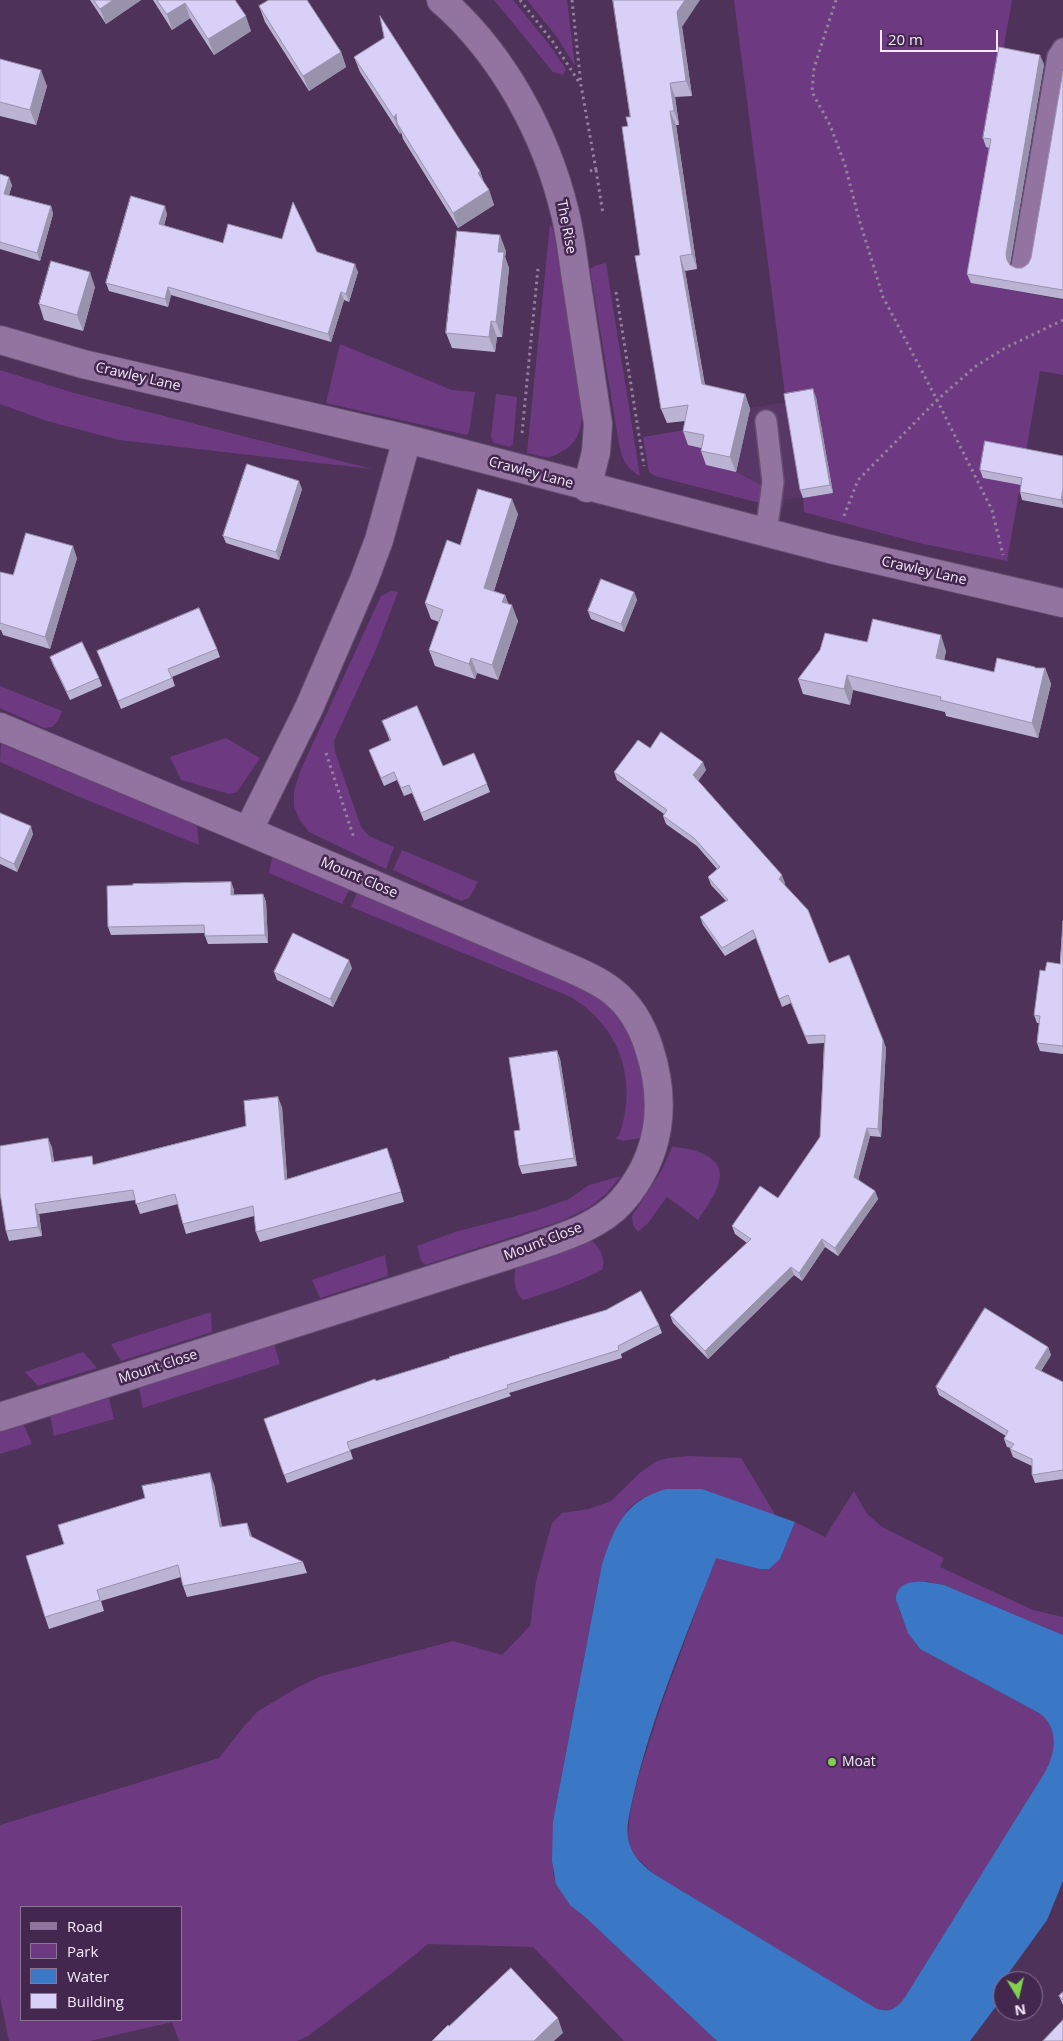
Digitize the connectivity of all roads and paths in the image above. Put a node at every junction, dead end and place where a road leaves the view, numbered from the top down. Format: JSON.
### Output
{"nodes":[{"id":1,"x":441,"y":0,"type":"edge"},
{"id":2,"x":520,"y":0,"type":"edge"},
{"id":3,"x":572,"y":0,"type":"edge"},
{"id":4,"x":836,"y":0,"type":"edge"},
{"id":5,"x":1063,"y":50,"type":"edge"},
{"id":6,"x":581,"y":85,"type":"junction"},
{"id":7,"x":596,"y":170,"type":"junction"},
{"id":8,"x":553,"y":174,"type":"junction"},
{"id":9,"x":604,"y":219,"type":"dead end"},
{"id":10,"x":538,"y":265,"type":"dead end"},
{"id":11,"x":1022,"y":266,"type":"edge"},
{"id":12,"x":615,"y":287,"type":"dead end"},
{"id":13,"x":1063,"y":320,"type":"edge"},
{"id":14,"x":0,"y":340,"type":"edge"},
{"id":15,"x":937,"y":400,"type":"junction"},
{"id":16,"x":766,"y":421,"type":"dead end"},
{"id":17,"x":407,"y":440,"type":"junction"},
{"id":18,"x":519,"y":469,"type":"junction"},
{"id":19,"x":587,"y":488,"type":"junction"},
{"id":20,"x":650,"y":502,"type":"junction"},
{"id":21,"x":766,"y":533,"type":"junction"},
{"id":22,"x":830,"y":549,"type":"junction"},
{"id":23,"x":1004,"y":590,"type":"junction"},
{"id":24,"x":1063,"y":602,"type":"edge"},
{"id":25,"x":309,"y":708,"type":"junction"},
{"id":26,"x":0,"y":727,"type":"edge"},
{"id":27,"x":248,"y":831,"type":"junction"},
{"id":28,"x":370,"y":883,"type":"junction"},
{"id":29,"x":0,"y":1417,"type":"edge"}],
"edges":[{"from":1,"to":8,"type":"street","name":"The Rise"},
{"from":2,"to":6,"type":"path"},
{"from":3,"to":6,"type":"path"},
{"from":4,"to":15,"type":"path"},
{"from":5,"to":11,"type":"lane"},
{"from":6,"to":7,"type":"path"},
{"from":7,"to":8,"type":"path"},
{"from":7,"to":9,"type":"path"},
{"from":8,"to":19,"type":"street","name":"The Rise"},
{"from":10,"to":18,"type":"path"},
{"from":12,"to":20,"type":"path"},
{"from":13,"to":15,"type":"path"},
{"from":14,"to":17,"type":"street","name":"Crawley Lane"},
{"from":15,"to":22,"type":"path"},
{"from":15,"to":23,"type":"path"},
{"from":16,"to":21,"type":"lane"},
{"from":17,"to":18,"type":"street","name":"Crawley Lane"},
{"from":17,"to":25,"type":"street"},
{"from":18,"to":19,"type":"street","name":"Crawley Lane"},
{"from":19,"to":20,"type":"street","name":"Crawley Lane"},
{"from":20,"to":21,"type":"street","name":"Crawley Lane"},
{"from":21,"to":22,"type":"street","name":"Crawley Lane"},
{"from":22,"to":23,"type":"street","name":"Crawley Lane"},
{"from":23,"to":24,"type":"street","name":"Crawley Lane"},
{"from":25,"to":27,"type":"street"},
{"from":25,"to":28,"type":"path"},
{"from":26,"to":27,"type":"street","name":"Mount Close"},
{"from":27,"to":28,"type":"street","name":"Mount Close"},
{"from":28,"to":29,"type":"street","name":"Mount Close"}]}
